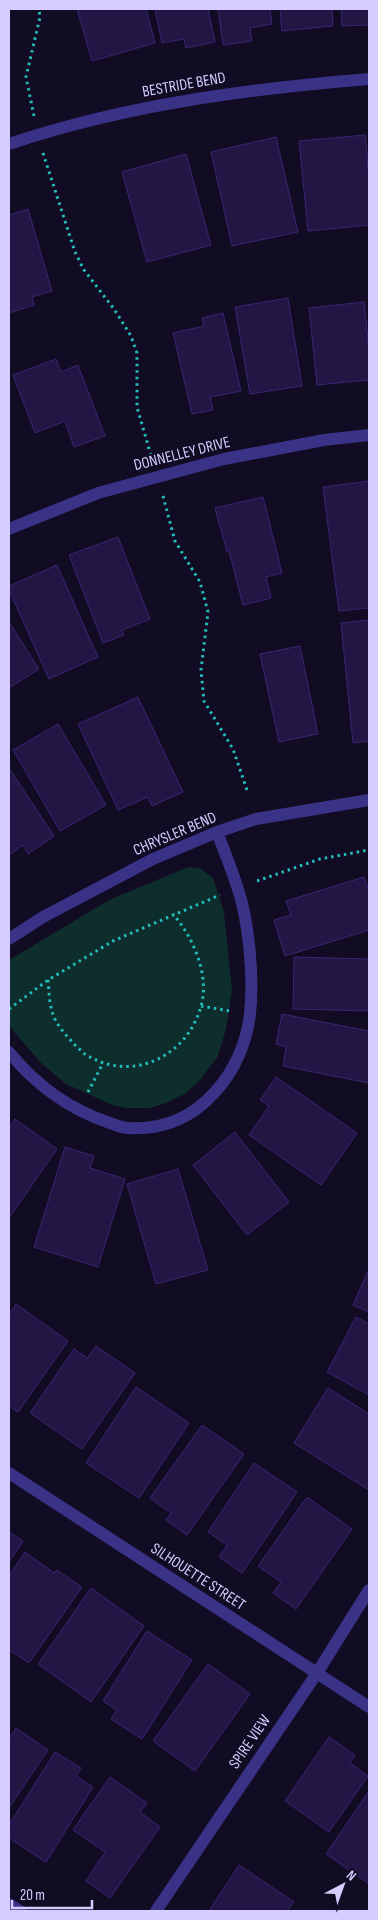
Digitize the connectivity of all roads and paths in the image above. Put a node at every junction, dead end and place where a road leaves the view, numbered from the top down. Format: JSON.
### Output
{"nodes":[{"id":1,"x":38,"y":9,"type":"edge"},
{"id":2,"x":369,"y":79,"type":"edge"},
{"id":3,"x":34,"y":117,"type":"dead end"},
{"id":4,"x":9,"y":144,"type":"edge"},
{"id":5,"x":43,"y":153,"type":"dead end"},
{"id":6,"x":369,"y":435,"type":"edge"},
{"id":7,"x":151,"y":456,"type":"dead end"},
{"id":8,"x":161,"y":492,"type":"dead end"},
{"id":9,"x":9,"y":529,"type":"edge"},
{"id":10,"x":248,"y":790,"type":"dead end"},
{"id":11,"x":369,"y":800,"type":"edge"},
{"id":12,"x":217,"y":832,"type":"junction"},
{"id":13,"x":369,"y":850,"type":"edge"},
{"id":14,"x":238,"y":888,"type":"junction"},
{"id":15,"x":173,"y":914,"type":"junction"},
{"id":16,"x":9,"y":939,"type":"edge"},
{"id":17,"x":48,"y":980,"type":"junction"},
{"id":18,"x":201,"y":1006,"type":"junction"},
{"id":19,"x":9,"y":1010,"type":"edge"},
{"id":20,"x":250,"y":1015,"type":"junction"},
{"id":21,"x":9,"y":1052,"type":"edge"},
{"id":22,"x":103,"y":1063,"type":"junction"},
{"id":23,"x":78,"y":1110,"type":"junction"},
{"id":24,"x":9,"y":1473,"type":"edge"},
{"id":25,"x":369,"y":1590,"type":"edge"},
{"id":26,"x":317,"y":1673,"type":"junction"},
{"id":27,"x":369,"y":1707,"type":"edge"},
{"id":28,"x":9,"y":1904,"type":"edge"},
{"id":29,"x":20,"y":1911,"type":"edge"},
{"id":30,"x":156,"y":1911,"type":"edge"}],
"edges":[{"from":1,"to":3,"type":"path"},
{"from":2,"to":4,"type":"street","name":"BESTRIDE BEND"},
{"from":5,"to":7,"type":"path"},
{"from":6,"to":9,"type":"street","name":"DONNELLEY DRIVE"},
{"from":8,"to":10,"type":"path"},
{"from":11,"to":12,"type":"street","name":"CHRYSLER BEND"},
{"from":12,"to":14,"type":"street"},
{"from":12,"to":16,"type":"street","name":"CHRYSLER BEND"},
{"from":13,"to":14,"type":"path"},
{"from":14,"to":15,"type":"path"},
{"from":14,"to":20,"type":"street"},
{"from":15,"to":17,"type":"path"},
{"from":15,"to":18,"type":"path"},
{"from":17,"to":19,"type":"path"},
{"from":17,"to":22,"type":"path"},
{"from":18,"to":20,"type":"path"},
{"from":18,"to":22,"type":"path"},
{"from":20,"to":23,"type":"street"},
{"from":21,"to":23,"type":"street"},
{"from":22,"to":23,"type":"path"},
{"from":24,"to":26,"type":"street","name":"SILHOUETTE STREET"},
{"from":25,"to":26,"type":"street","name":"SPIRE VIEW"},
{"from":26,"to":27,"type":"street","name":"SILHOUETTE STREET"},
{"from":26,"to":30,"type":"street","name":"SPIRE VIEW"},
{"from":28,"to":29,"type":"street"}]}
